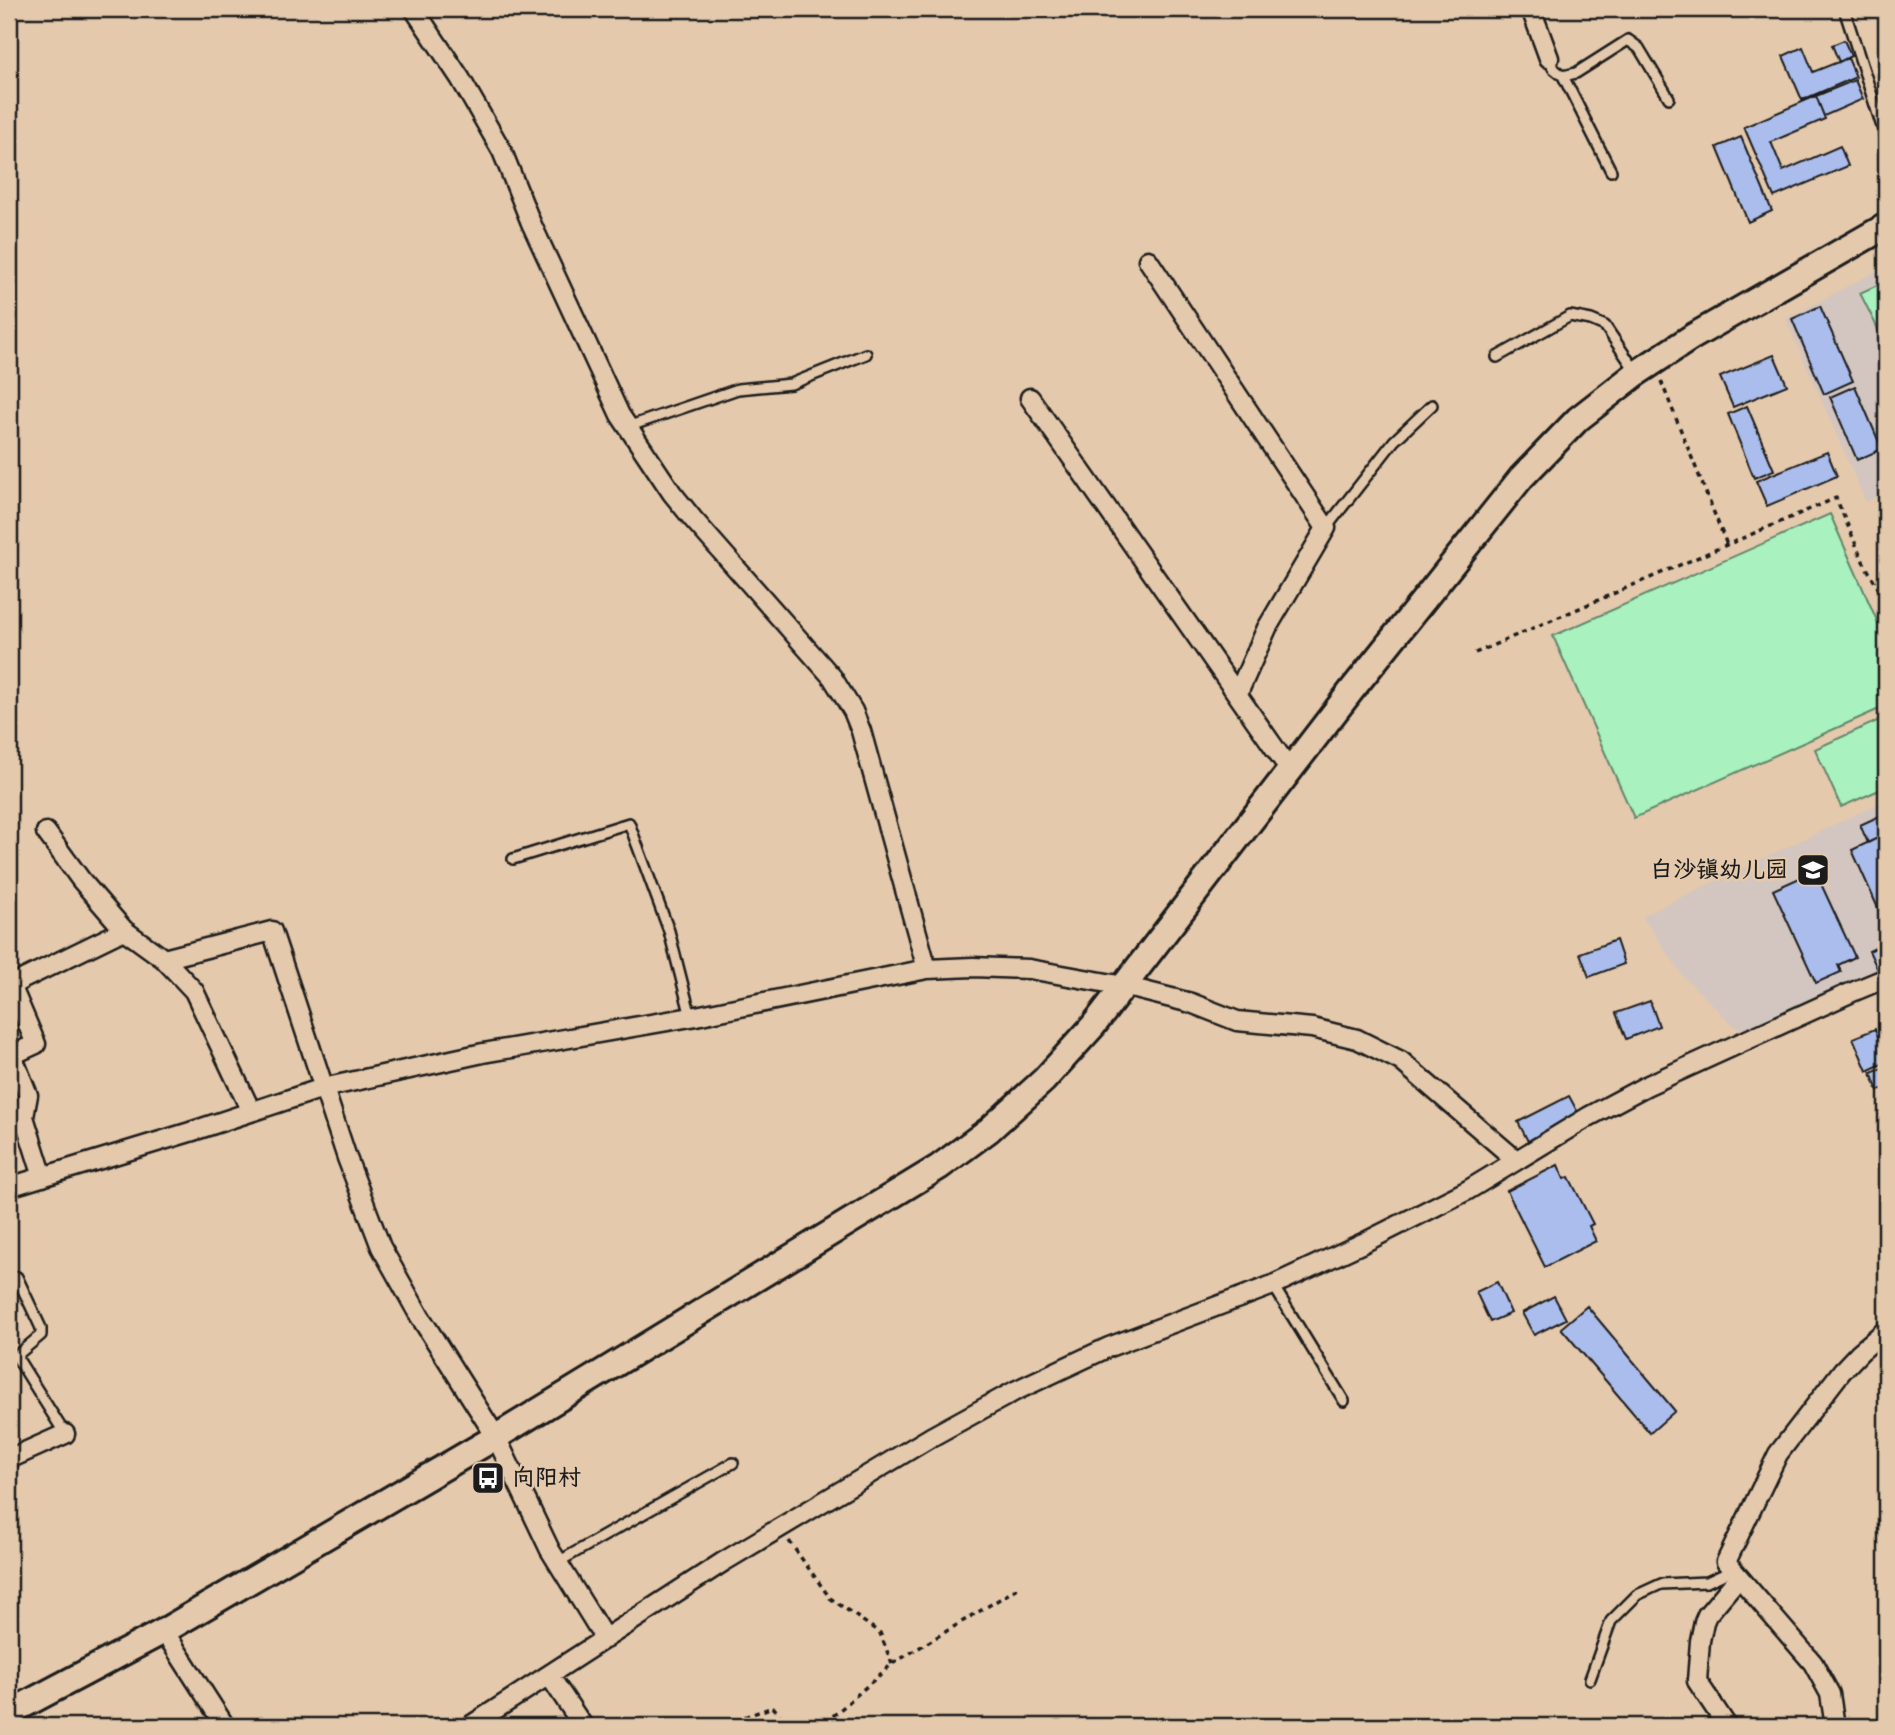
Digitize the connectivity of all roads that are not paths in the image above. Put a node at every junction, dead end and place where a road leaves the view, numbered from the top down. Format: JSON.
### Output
{"nodes":[{"id":1,"x":414,"y":9,"type":"edge"},
{"id":2,"x":1531,"y":9,"type":"edge"},
{"id":3,"x":1844,"y":9,"type":"edge"},
{"id":4,"x":1549,"y":58,"type":"joint"},
{"id":5,"x":1563,"y":76,"type":"junction"},
{"id":6,"x":1669,"y":98,"type":"dead end"},
{"id":7,"x":1886,"y":139,"type":"edge"},
{"id":8,"x":1611,"y":171,"type":"dead end"},
{"id":9,"x":1886,"y":226,"type":"edge"},
{"id":10,"x":1148,"y":260,"type":"dead end"},
{"id":11,"x":866,"y":354,"type":"dead end"},
{"id":12,"x":1497,"y":357,"type":"dead end"},
{"id":13,"x":1645,"y":367,"type":"junction"},
{"id":14,"x":1030,"y":398,"type":"dead end"},
{"id":15,"x":1432,"y":405,"type":"dead end"},
{"id":16,"x":628,"y":427,"type":"junction"},
{"id":17,"x":1326,"y":528,"type":"junction"},
{"id":18,"x":1238,"y":693,"type":"junction"},
{"id":19,"x":1290,"y":770,"type":"junction"},
{"id":20,"x":46,"y":832,"type":"dead end"},
{"id":21,"x":513,"y":859,"type":"dead end"},
{"id":22,"x":124,"y":930,"type":"junction"},
{"id":23,"x":164,"y":959,"type":"junction"},
{"id":24,"x":927,"y":969,"type":"junction"},
{"id":25,"x":1886,"y":978,"type":"edge"},
{"id":26,"x":1124,"y":986,"type":"junction"},
{"id":27,"x":691,"y":1017,"type":"junction"},
{"id":28,"x":323,"y":1088,"type":"junction"},
{"id":29,"x":251,"y":1111,"type":"junction"},
{"id":30,"x":1516,"y":1160,"type":"junction"},
{"id":31,"x":43,"y":1177,"type":"junction"},
{"id":32,"x":9,"y":1187,"type":"edge"},
{"id":33,"x":9,"y":1277,"type":"edge"},
{"id":34,"x":1273,"y":1285,"type":"junction"},
{"id":35,"x":1886,"y":1330,"type":"edge"},
{"id":36,"x":1344,"y":1401,"type":"dead end"},
{"id":37,"x":65,"y":1434,"type":"joint"},
{"id":38,"x":496,"y":1437,"type":"junction"},
{"id":39,"x":9,"y":1459,"type":"edge"},
{"id":40,"x":733,"y":1463,"type":"dead end"},
{"id":41,"x":558,"y":1562,"type":"junction"},
{"id":42,"x":1736,"y":1574,"type":"junction"},
{"id":43,"x":164,"y":1631,"type":"junction"},
{"id":44,"x":605,"y":1639,"type":"junction"},
{"id":45,"x":549,"y":1675,"type":"junction"},
{"id":46,"x":1590,"y":1679,"type":"dead end"},
{"id":47,"x":9,"y":1713,"type":"edge"},
{"id":48,"x":225,"y":1726,"type":"edge"},
{"id":49,"x":470,"y":1726,"type":"edge"},
{"id":50,"x":583,"y":1726,"type":"edge"},
{"id":51,"x":1727,"y":1726,"type":"edge"},
{"id":52,"x":1835,"y":1726,"type":"edge"}],
"edges":[{"from":1,"to":16,"type":"street"},
{"from":2,"to":4,"type":"street"},
{"from":3,"to":7,"type":"lane"},
{"from":4,"to":5,"type":"lane"},
{"from":5,"to":6,"type":"lane"},
{"from":5,"to":8,"type":"lane"},
{"from":9,"to":13,"type":"main road"},
{"from":10,"to":17,"type":"street"},
{"from":11,"to":16,"type":"lane"},
{"from":12,"to":13,"type":"lane"},
{"from":13,"to":19,"type":"main road"},
{"from":14,"to":18,"type":"street"},
{"from":15,"to":17,"type":"lane"},
{"from":16,"to":24,"type":"street"},
{"from":17,"to":18,"type":"street"},
{"from":18,"to":19,"type":"street"},
{"from":19,"to":26,"type":"main road"},
{"from":20,"to":22,"type":"street"},
{"from":21,"to":27,"type":"lane"},
{"from":22,"to":23,"type":"street"},
{"from":22,"to":31,"type":"street"},
{"from":23,"to":28,"type":"street"},
{"from":23,"to":29,"type":"street"},
{"from":24,"to":26,"type":"street"},
{"from":24,"to":27,"type":"street"},
{"from":25,"to":30,"type":"street"},
{"from":26,"to":30,"type":"street"},
{"from":26,"to":38,"type":"main road"},
{"from":27,"to":28,"type":"street"},
{"from":28,"to":29,"type":"street"},
{"from":28,"to":38,"type":"street"},
{"from":29,"to":31,"type":"street"},
{"from":30,"to":34,"type":"street"},
{"from":31,"to":32,"type":"street"},
{"from":33,"to":37,"type":"lane"},
{"from":34,"to":36,"type":"lane"},
{"from":34,"to":44,"type":"street"},
{"from":35,"to":42,"type":"street"},
{"from":37,"to":39,"type":"street"},
{"from":38,"to":41,"type":"street"},
{"from":38,"to":43,"type":"main road"},
{"from":40,"to":41,"type":"lane"},
{"from":41,"to":44,"type":"street"},
{"from":42,"to":46,"type":"lane"},
{"from":42,"to":51,"type":"street"},
{"from":42,"to":52,"type":"street"},
{"from":43,"to":47,"type":"main road"},
{"from":43,"to":48,"type":"street"},
{"from":44,"to":45,"type":"street"},
{"from":45,"to":49,"type":"street"},
{"from":45,"to":50,"type":"street"}]}
